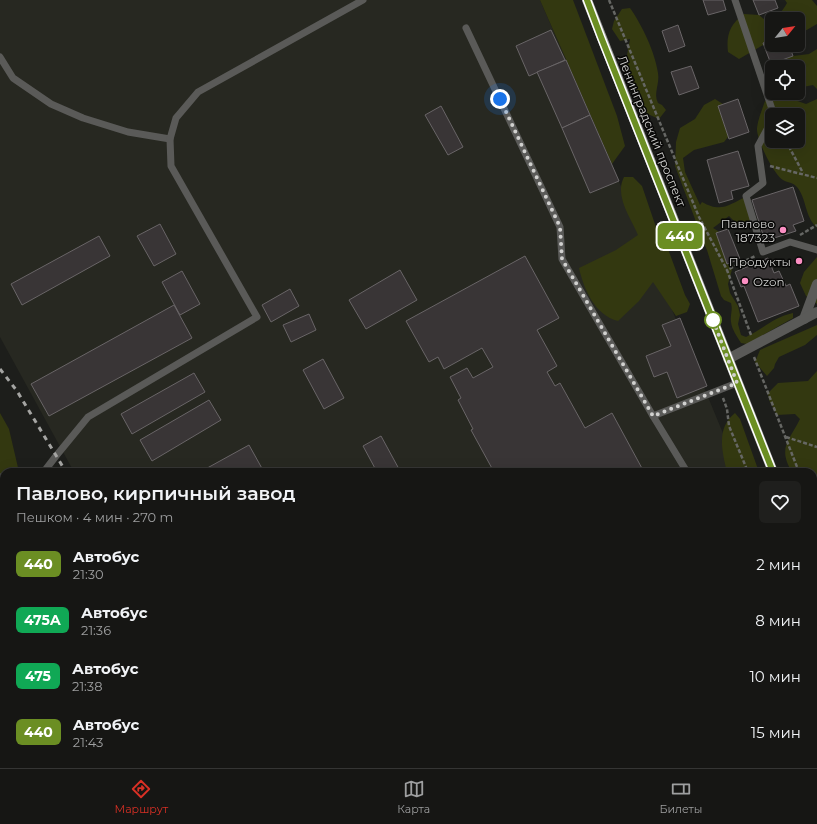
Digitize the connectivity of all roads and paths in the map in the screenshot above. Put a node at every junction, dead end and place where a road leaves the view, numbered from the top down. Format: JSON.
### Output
{"nodes":[{"id":1,"x":363,"y":0,"type":"edge"},
{"id":2,"x":587,"y":0,"type":"edge"},
{"id":3,"x":609,"y":0,"type":"edge"},
{"id":4,"x":735,"y":0,"type":"edge"},
{"id":5,"x":466,"y":28,"type":"dead end"},
{"id":6,"x":0,"y":57,"type":"edge"},
{"id":7,"x":772,"y":108,"type":"edge"},
{"id":8,"x":765,"y":133,"type":"edge"},
{"id":9,"x":170,"y":138,"type":"junction"},
{"id":10,"x":790,"y":148,"type":"edge"},
{"id":11,"x":760,"y":164,"type":"junction"},
{"id":12,"x":803,"y":173,"type":"junction"},
{"id":13,"x":817,"y":178,"type":"edge"},
{"id":14,"x":817,"y":225,"type":"edge"},
{"id":15,"x":790,"y":242,"type":"junction"},
{"id":16,"x":817,"y":250,"type":"edge"},
{"id":17,"x":763,"y":252,"type":"junction"},
{"id":18,"x":727,"y":270,"type":"junction"},
{"id":19,"x":817,"y":284,"type":"edge"},
{"id":20,"x":817,"y":312,"type":"edge"},
{"id":21,"x":804,"y":319,"type":"junction"},
{"id":22,"x":753,"y":346,"type":"junction"},
{"id":23,"x":728,"y":359,"type":"junction"},
{"id":24,"x":737,"y":383,"type":"junction"},
{"id":25,"x":721,"y":390,"type":"junction"},
{"id":26,"x":653,"y":416,"type":"junction"},
{"id":27,"x":786,"y":437,"type":"junction"},
{"id":28,"x":817,"y":448,"type":"edge"},
{"id":29,"x":46,"y":468,"type":"edge"},
{"id":30,"x":685,"y":468,"type":"edge"},
{"id":31,"x":746,"y":468,"type":"edge"},
{"id":32,"x":771,"y":468,"type":"edge"},
{"id":33,"x":798,"y":468,"type":"edge"}],
"edges":[{"from":1,"to":9,"type":"lane"},
{"from":2,"to":23,"type":"main road","name":"Ленинградский проспект"},
{"from":3,"to":18,"type":"path"},
{"from":4,"to":7,"type":"lane"},
{"from":5,"to":26,"type":"lane"},
{"from":6,"to":9,"type":"lane"},
{"from":8,"to":11,"type":"lane"},
{"from":9,"to":29,"type":"lane"},
{"from":10,"to":12,"type":"path"},
{"from":11,"to":12,"type":"path"},
{"from":11,"to":17,"type":"lane"},
{"from":12,"to":13,"type":"path"},
{"from":14,"to":15,"type":"path"},
{"from":15,"to":16,"type":"lane"},
{"from":15,"to":17,"type":"lane"},
{"from":17,"to":18,"type":"path"},
{"from":18,"to":22,"type":"path"},
{"from":19,"to":21,"type":"street"},
{"from":20,"to":21,"type":"street"},
{"from":21,"to":22,"type":"street"},
{"from":22,"to":23,"type":"street"},
{"from":22,"to":27,"type":"path"},
{"from":23,"to":24,"type":"main road","name":"Ленинградский проспект"},
{"from":24,"to":25,"type":"lane"},
{"from":24,"to":32,"type":"main road","name":"Ленинградский проспект"},
{"from":25,"to":26,"type":"lane"},
{"from":25,"to":31,"type":"path"},
{"from":26,"to":30,"type":"lane"},
{"from":27,"to":28,"type":"path"},
{"from":27,"to":33,"type":"path"}]}
